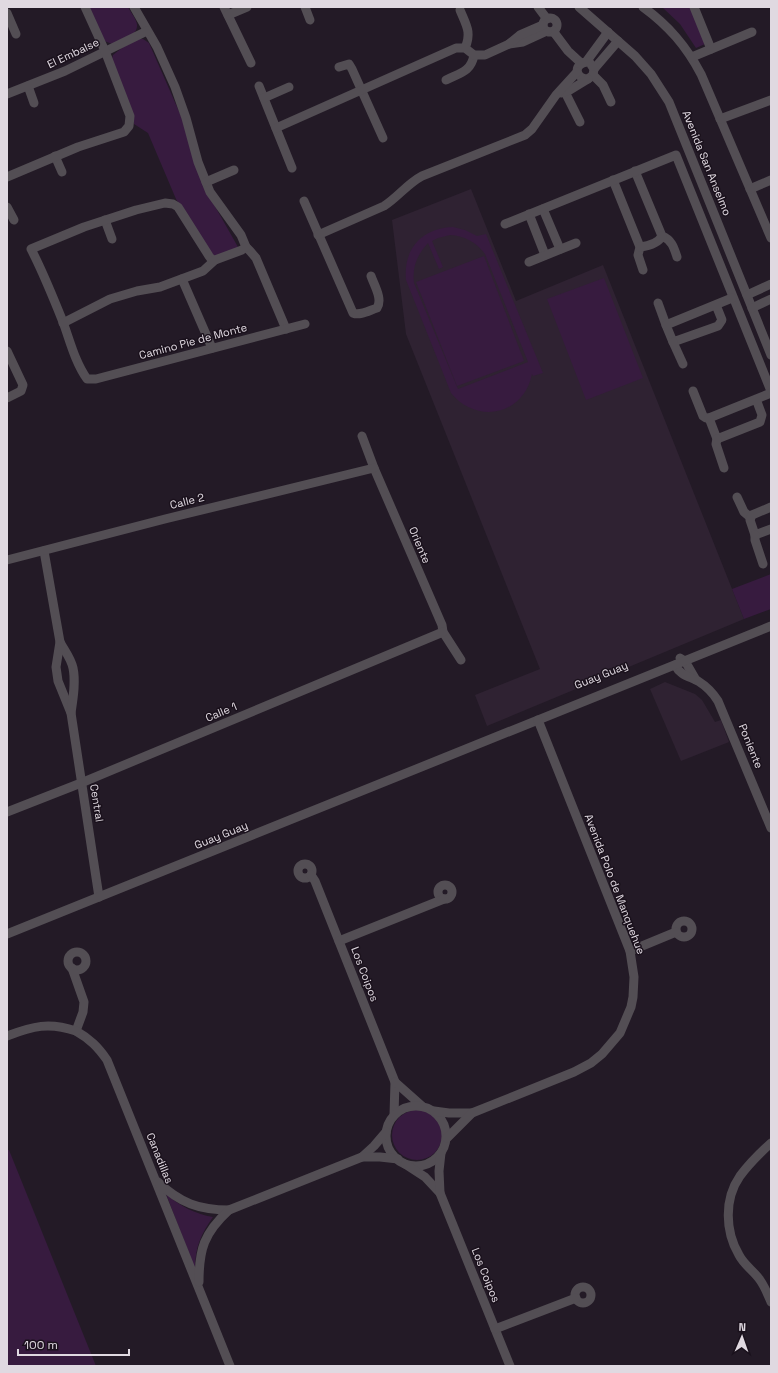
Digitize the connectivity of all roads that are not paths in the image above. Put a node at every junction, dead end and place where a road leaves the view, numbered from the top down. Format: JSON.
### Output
{"nodes":[{"id":1,"x":85,"y":7,"type":"edge"},
{"id":2,"x":134,"y":7,"type":"edge"},
{"id":3,"x":247,"y":7,"type":"edge"},
{"id":4,"x":305,"y":7,"type":"edge"},
{"id":5,"x":538,"y":7,"type":"edge"},
{"id":6,"x":579,"y":7,"type":"edge"},
{"id":7,"x":643,"y":7,"type":"edge"},
{"id":8,"x":694,"y":7,"type":"edge"},
{"id":9,"x":460,"y":10,"type":"dead end"},
{"id":10,"x":226,"y":11,"type":"edge"},
{"id":11,"x":7,"y":13,"type":"edge"},
{"id":12,"x":310,"y":20,"type":"dead end"},
{"id":13,"x":547,"y":26,"type":"junction"},
{"id":14,"x":147,"y":31,"type":"junction"},
{"id":15,"x":608,"y":32,"type":"junction"},
{"id":16,"x":752,"y":32,"type":"dead end"},
{"id":17,"x":16,"y":34,"type":"dead end"},
{"id":18,"x":618,"y":41,"type":"junction"},
{"id":19,"x":465,"y":48,"type":"junction"},
{"id":20,"x":711,"y":49,"type":"junction"},
{"id":21,"x":105,"y":51,"type":"junction"},
{"id":22,"x":474,"y":55,"type":"junction"},
{"id":23,"x":692,"y":57,"type":"junction"},
{"id":24,"x":250,"y":63,"type":"dead end"},
{"id":25,"x":581,"y":66,"type":"junction"},
{"id":26,"x":339,"y":67,"type":"dead end"},
{"id":27,"x":591,"y":74,"type":"junction"},
{"id":28,"x":446,"y":80,"type":"dead end"},
{"id":29,"x":28,"y":86,"type":"junction"},
{"id":30,"x":259,"y":86,"type":"dead end"},
{"id":31,"x":289,"y":86,"type":"dead end"},
{"id":32,"x":361,"y":90,"type":"junction"},
{"id":33,"x":7,"y":94,"type":"edge"},
{"id":34,"x":560,"y":94,"type":"junction"},
{"id":35,"x":264,"y":98,"type":"junction"},
{"id":36,"x":771,"y":100,"type":"edge"},
{"id":37,"x":611,"y":102,"type":"dead end"},
{"id":38,"x":34,"y":103,"type":"dead end"},
{"id":39,"x":720,"y":119,"type":"junction"},
{"id":40,"x":580,"y":122,"type":"dead end"},
{"id":41,"x":276,"y":128,"type":"junction"},
{"id":42,"x":383,"y":138,"type":"dead end"},
{"id":43,"x":55,"y":156,"type":"junction"},
{"id":44,"x":292,"y":168,"type":"dead end"},
{"id":45,"x":234,"y":170,"type":"dead end"},
{"id":46,"x":62,"y":172,"type":"dead end"},
{"id":47,"x":634,"y":172,"type":"junction"},
{"id":48,"x":7,"y":177,"type":"edge"},
{"id":49,"x":613,"y":180,"type":"junction"},
{"id":50,"x":771,"y":180,"type":"edge"},
{"id":51,"x":206,"y":182,"type":"junction"},
{"id":52,"x":750,"y":190,"type":"junction"},
{"id":53,"x":304,"y":201,"type":"dead end"},
{"id":54,"x":7,"y":207,"type":"edge"},
{"id":55,"x":543,"y":208,"type":"junction"},
{"id":56,"x":529,"y":214,"type":"junction"},
{"id":57,"x":14,"y":220,"type":"dead end"},
{"id":58,"x":105,"y":220,"type":"junction"},
{"id":59,"x":505,"y":224,"type":"dead end"},
{"id":60,"x":318,"y":235,"type":"junction"},
{"id":61,"x":662,"y":236,"type":"junction"},
{"id":62,"x":112,"y":238,"type":"dead end"},
{"id":63,"x":771,"y":238,"type":"edge"},
{"id":64,"x":576,"y":243,"type":"dead end"},
{"id":65,"x":246,"y":247,"type":"junction"},
{"id":66,"x":640,"y":247,"type":"junction"},
{"id":67,"x":560,"y":249,"type":"junction"},
{"id":68,"x":545,"y":255,"type":"junction"},
{"id":69,"x":677,"y":257,"type":"dead end"},
{"id":70,"x":215,"y":260,"type":"junction"},
{"id":71,"x":528,"y":262,"type":"dead end"},
{"id":72,"x":643,"y":270,"type":"dead end"},
{"id":73,"x":371,"y":276,"type":"dead end"},
{"id":74,"x":182,"y":279,"type":"junction"},
{"id":75,"x":771,"y":284,"type":"edge"},
{"id":76,"x":747,"y":295,"type":"junction"},
{"id":77,"x":732,"y":298,"type":"junction"},
{"id":78,"x":771,"y":299,"type":"edge"},
{"id":79,"x":658,"y":303,"type":"dead end"},
{"id":80,"x":716,"y":305,"type":"junction"},
{"id":81,"x":752,"y":308,"type":"junction"},
{"id":82,"x":63,"y":323,"type":"junction"},
{"id":83,"x":305,"y":324,"type":"dead end"},
{"id":84,"x":666,"y":325,"type":"junction"},
{"id":85,"x":286,"y":329,"type":"junction"},
{"id":86,"x":674,"y":342,"type":"junction"},
{"id":87,"x":212,"y":348,"type":"junction"},
{"id":88,"x":7,"y":350,"type":"edge"},
{"id":89,"x":771,"y":355,"type":"edge"},
{"id":90,"x":683,"y":364,"type":"dead end"},
{"id":91,"x":693,"y":391,"type":"dead end"},
{"id":92,"x":771,"y":392,"type":"edge"},
{"id":93,"x":7,"y":398,"type":"edge"},
{"id":94,"x":756,"y":399,"type":"junction"},
{"id":95,"x":709,"y":418,"type":"junction"},
{"id":96,"x":362,"y":436,"type":"dead end"},
{"id":97,"x":717,"y":439,"type":"junction"},
{"id":98,"x":374,"y":468,"type":"junction"},
{"id":99,"x":724,"y":468,"type":"dead end"},
{"id":100,"x":738,"y":497,"type":"dead end"},
{"id":101,"x":771,"y":507,"type":"edge"},
{"id":102,"x":750,"y":517,"type":"junction"},
{"id":103,"x":771,"y":530,"type":"edge"},
{"id":104,"x":755,"y":535,"type":"junction"},
{"id":105,"x":44,"y":551,"type":"junction"},
{"id":106,"x":7,"y":560,"type":"edge"},
{"id":107,"x":763,"y":564,"type":"dead end"},
{"id":108,"x":771,"y":619,"type":"edge"},
{"id":109,"x":771,"y":626,"type":"edge"},
{"id":110,"x":443,"y":632,"type":"junction"},
{"id":111,"x":734,"y":637,"type":"junction"},
{"id":112,"x":60,"y":642,"type":"junction"},
{"id":113,"x":461,"y":660,"type":"dead end"},
{"id":114,"x":679,"y":661,"type":"junction"},
{"id":115,"x":583,"y":699,"type":"junction"},
{"id":116,"x":71,"y":713,"type":"junction"},
{"id":117,"x":538,"y":720,"type":"junction"},
{"id":118,"x":443,"y":759,"type":"junction"},
{"id":119,"x":81,"y":783,"type":"junction"},
{"id":120,"x":7,"y":812,"type":"edge"},
{"id":121,"x":771,"y":828,"type":"edge"},
{"id":122,"x":311,"y":875,"type":"dead end"},
{"id":123,"x":99,"y":897,"type":"junction"},
{"id":124,"x":444,"y":899,"type":"dead end"},
{"id":125,"x":676,"y":932,"type":"dead end"},
{"id":126,"x":7,"y":934,"type":"edge"},
{"id":127,"x":340,"y":941,"type":"junction"},
{"id":128,"x":630,"y":951,"type":"junction"},
{"id":129,"x":72,"y":968,"type":"dead end"},
{"id":130,"x":76,"y":1031,"type":"junction"},
{"id":131,"x":7,"y":1036,"type":"edge"},
{"id":132,"x":395,"y":1082,"type":"junction"},
{"id":133,"x":422,"y":1106,"type":"junction"},
{"id":134,"x":434,"y":1111,"type":"junction"},
{"id":135,"x":472,"y":1113,"type":"junction"},
{"id":136,"x":394,"y":1116,"type":"junction"},
{"id":137,"x":386,"y":1132,"type":"junction"},
{"id":138,"x":446,"y":1138,"type":"junction"},
{"id":139,"x":771,"y":1143,"type":"edge"},
{"id":140,"x":441,"y":1153,"type":"junction"},
{"id":141,"x":362,"y":1157,"type":"junction"},
{"id":142,"x":402,"y":1161,"type":"junction"},
{"id":143,"x":156,"y":1180,"type":"junction"},
{"id":144,"x":440,"y":1193,"type":"junction"},
{"id":145,"x":229,"y":1210,"type":"junction"},
{"id":146,"x":199,"y":1288,"type":"junction"},
{"id":147,"x":576,"y":1298,"type":"dead end"},
{"id":148,"x":771,"y":1302,"type":"edge"},
{"id":149,"x":495,"y":1329,"type":"junction"},
{"id":150,"x":230,"y":1366,"type":"edge"},
{"id":151,"x":510,"y":1366,"type":"edge"}],
"edges":[{"from":1,"to":21,"type":"street"},
{"from":2,"to":14,"type":"street"},
{"from":3,"to":10,"type":"street"},
{"from":4,"to":12,"type":"street"},
{"from":5,"to":13,"type":"street"},
{"from":6,"to":15,"type":"street","name":"Avenida San Anselmo"},
{"from":7,"to":23,"type":"street"},
{"from":8,"to":20,"type":"street"},
{"from":9,"to":19,"type":"street"},
{"from":10,"to":24,"type":"street"},
{"from":11,"to":17,"type":"street"},
{"from":13,"to":22,"type":"street"},
{"from":13,"to":25,"type":"street"},
{"from":14,"to":21,"type":"street","name":"El Embalse"},
{"from":14,"to":51,"type":"street"},
{"from":15,"to":18,"type":"street","name":"Avenida San Anselmo"},
{"from":15,"to":25,"type":"street"},
{"from":16,"to":20,"type":"street"},
{"from":18,"to":27,"type":"street"},
{"from":18,"to":76,"type":"street","name":"Avenida San Anselmo"},
{"from":19,"to":22,"type":"street"},
{"from":19,"to":32,"type":"street"},
{"from":20,"to":23,"type":"street"},
{"from":21,"to":29,"type":"street","name":"El Embalse"},
{"from":21,"to":43,"type":"street"},
{"from":22,"to":28,"type":"street"},
{"from":23,"to":39,"type":"street"},
{"from":25,"to":27,"type":"street"},
{"from":25,"to":27,"type":"street"},
{"from":25,"to":34,"type":"street"},
{"from":26,"to":32,"type":"street"},
{"from":27,"to":34,"type":"street"},
{"from":27,"to":37,"type":"street"},
{"from":29,"to":33,"type":"street","name":"El Embalse"},
{"from":29,"to":38,"type":"street"},
{"from":30,"to":35,"type":"street"},
{"from":31,"to":35,"type":"street"},
{"from":32,"to":41,"type":"street"},
{"from":32,"to":42,"type":"street"},
{"from":34,"to":40,"type":"street"},
{"from":34,"to":60,"type":"street"},
{"from":35,"to":41,"type":"street"},
{"from":36,"to":39,"type":"street"},
{"from":39,"to":52,"type":"street"},
{"from":41,"to":44,"type":"street"},
{"from":43,"to":46,"type":"street"},
{"from":43,"to":48,"type":"street"},
{"from":45,"to":51,"type":"street"},
{"from":47,"to":49,"type":"street"},
{"from":47,"to":61,"type":"street"},
{"from":47,"to":77,"type":"street"},
{"from":49,"to":55,"type":"street"},
{"from":49,"to":66,"type":"street"},
{"from":50,"to":52,"type":"street"},
{"from":51,"to":65,"type":"street"},
{"from":52,"to":63,"type":"street"},
{"from":53,"to":60,"type":"street"},
{"from":54,"to":57,"type":"street"},
{"from":55,"to":56,"type":"street"},
{"from":55,"to":67,"type":"street"},
{"from":56,"to":59,"type":"street"},
{"from":56,"to":68,"type":"street"},
{"from":58,"to":62,"type":"street"},
{"from":58,"to":70,"type":"street"},
{"from":58,"to":82,"type":"street"},
{"from":60,"to":73,"type":"street"},
{"from":61,"to":66,"type":"street"},
{"from":61,"to":69,"type":"street"},
{"from":64,"to":67,"type":"street"},
{"from":65,"to":70,"type":"street"},
{"from":65,"to":85,"type":"street"},
{"from":66,"to":72,"type":"street"},
{"from":67,"to":68,"type":"street"},
{"from":68,"to":71,"type":"street"},
{"from":70,"to":74,"type":"street"},
{"from":74,"to":82,"type":"street"},
{"from":74,"to":87,"type":"street"},
{"from":75,"to":76,"type":"street"},
{"from":76,"to":81,"type":"street","name":"Avenida San Anselmo"},
{"from":77,"to":80,"type":"street"},
{"from":77,"to":92,"type":"street"},
{"from":78,"to":81,"type":"street"},
{"from":79,"to":84,"type":"street"},
{"from":80,"to":84,"type":"street"},
{"from":80,"to":86,"type":"street"},
{"from":81,"to":89,"type":"street","name":"Avenida San Anselmo"},
{"from":82,"to":87,"type":"street","name":"Camino Pie de Monte"},
{"from":83,"to":85,"type":"street","name":"Camino Pie de Monte"},
{"from":84,"to":86,"type":"street"},
{"from":85,"to":87,"type":"street","name":"Camino Pie de Monte"},
{"from":86,"to":90,"type":"street"},
{"from":88,"to":93,"type":"street"},
{"from":91,"to":95,"type":"street"},
{"from":92,"to":94,"type":"street"},
{"from":94,"to":95,"type":"street"},
{"from":94,"to":97,"type":"street"},
{"from":95,"to":97,"type":"street"},
{"from":96,"to":98,"type":"street","name":"Oriente"},
{"from":97,"to":99,"type":"street"},
{"from":98,"to":105,"type":"street","name":"Calle 2"},
{"from":98,"to":110,"type":"street","name":"Oriente"},
{"from":100,"to":102,"type":"street"},
{"from":101,"to":102,"type":"street"},
{"from":102,"to":104,"type":"street"},
{"from":103,"to":104,"type":"street"},
{"from":104,"to":107,"type":"street"},
{"from":105,"to":106,"type":"street","name":"Calle 2"},
{"from":105,"to":112,"type":"street","name":"Central"},
{"from":108,"to":111,"type":"street","name":"Guay Guay"},
{"from":109,"to":111,"type":"street","name":"Guay Guay"},
{"from":110,"to":113,"type":"street","name":"Oriente"},
{"from":110,"to":119,"type":"street","name":"Calle 1"},
{"from":111,"to":114,"type":"street","name":"Guay Guay"},
{"from":112,"to":116,"type":"street","name":"Central"},
{"from":112,"to":116,"type":"street","name":"Central"},
{"from":114,"to":115,"type":"street","name":"Guay Guay"},
{"from":114,"to":121,"type":"street","name":"Poniente"},
{"from":115,"to":117,"type":"street","name":"Guay Guay"},
{"from":115,"to":118,"type":"street","name":"Guay Guay"},
{"from":116,"to":119,"type":"street","name":"Central"},
{"from":117,"to":118,"type":"street","name":"Guay Guay"},
{"from":117,"to":128,"type":"street","name":"Avenida Polo de Manquehue"},
{"from":118,"to":123,"type":"street","name":"Guay Guay"},
{"from":119,"to":120,"type":"street","name":"Calle 1"},
{"from":119,"to":123,"type":"street","name":"Central"},
{"from":122,"to":127,"type":"street","name":"Los Coipos"},
{"from":123,"to":126,"type":"street","name":"Guay Guay"},
{"from":124,"to":127,"type":"street"},
{"from":125,"to":128,"type":"street"},
{"from":127,"to":132,"type":"street","name":"Los Coipos"},
{"from":128,"to":135,"type":"street","name":"Avenida Polo de Manquehue"},
{"from":129,"to":130,"type":"street"},
{"from":130,"to":131,"type":"street"},
{"from":130,"to":143,"type":"street","name":"Canadillas"},
{"from":132,"to":133,"type":"street","name":"Los Coipos"},
{"from":132,"to":136,"type":"street","name":"Los Coipos"},
{"from":133,"to":134,"type":"street"},
{"from":133,"to":136,"type":"street"},
{"from":134,"to":135,"type":"street","name":"Avenida Polo de Manquehue"},
{"from":134,"to":138,"type":"street"},
{"from":135,"to":138,"type":"street","name":"Avenida Polo de Manquehue"},
{"from":136,"to":137,"type":"street"},
{"from":137,"to":141,"type":"street"},
{"from":137,"to":142,"type":"street"},
{"from":138,"to":140,"type":"street"},
{"from":139,"to":148,"type":"street"},
{"from":140,"to":142,"type":"street"},
{"from":140,"to":144,"type":"street","name":"Los Coipos"},
{"from":141,"to":142,"type":"street"},
{"from":141,"to":145,"type":"street"},
{"from":142,"to":144,"type":"street","name":"Los Coipos"},
{"from":143,"to":145,"type":"street"},
{"from":143,"to":146,"type":"street","name":"Canadillas"},
{"from":144,"to":149,"type":"street","name":"Los Coipos"},
{"from":145,"to":146,"type":"street"},
{"from":146,"to":150,"type":"street","name":"Canadillas"},
{"from":147,"to":149,"type":"street"},
{"from":149,"to":151,"type":"street","name":"Los Coipos"}]}
